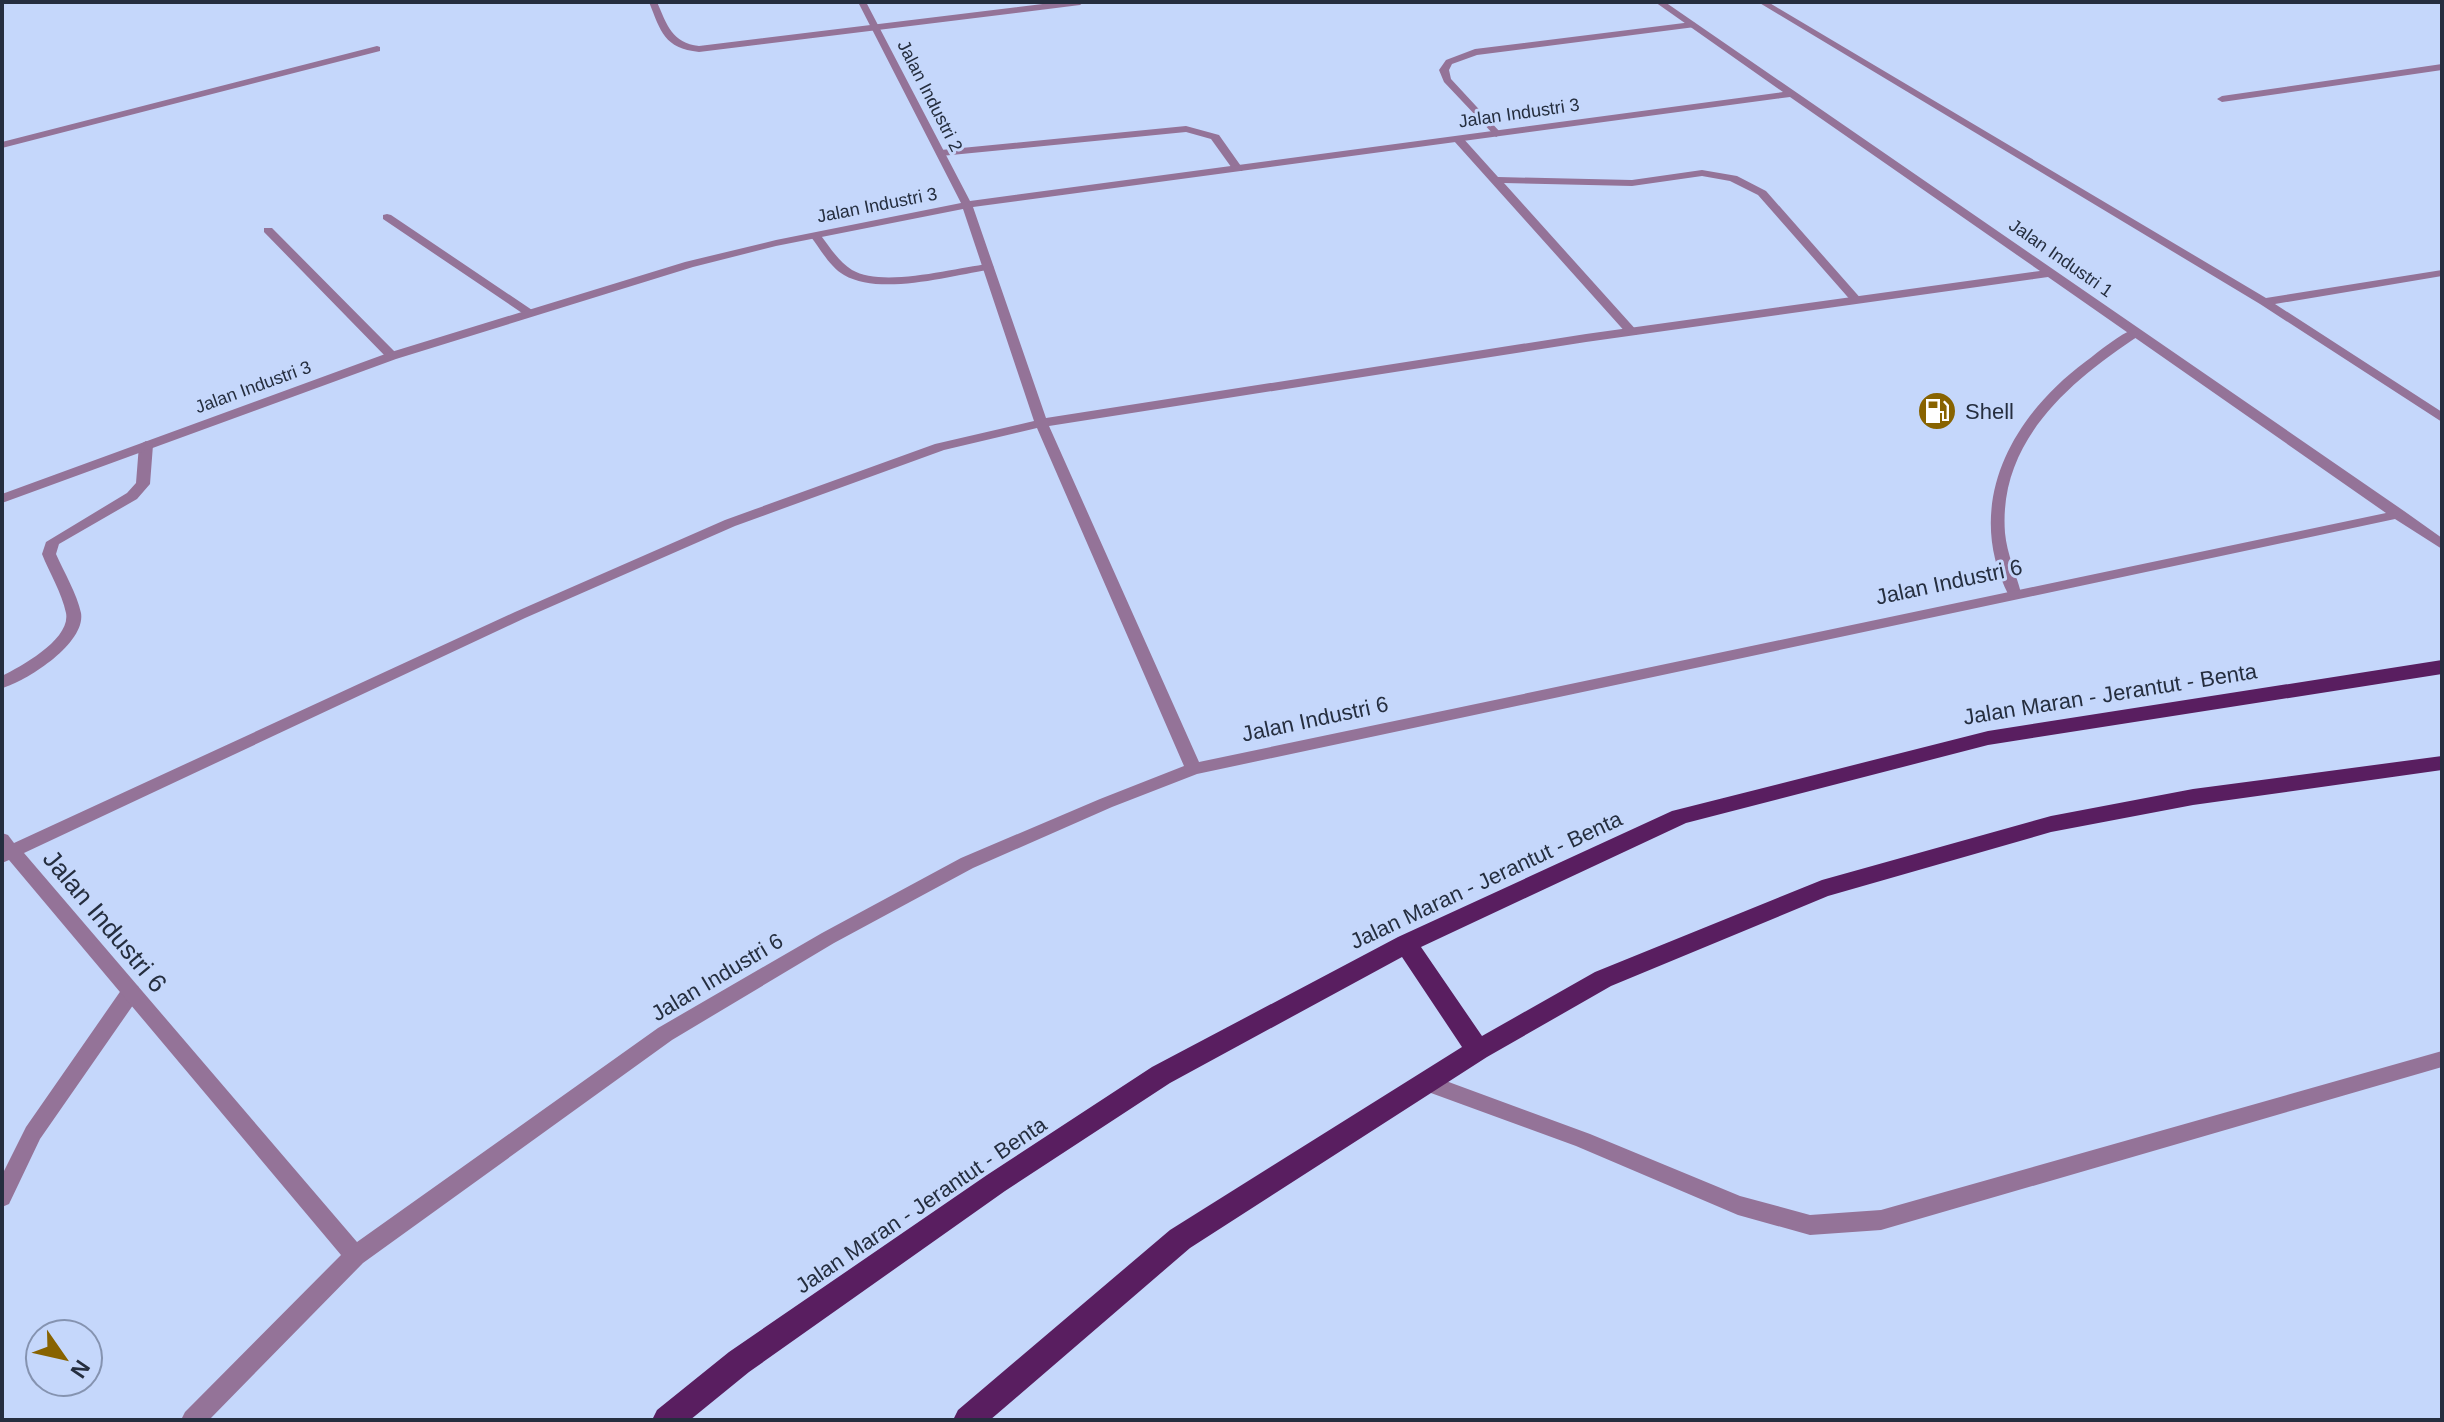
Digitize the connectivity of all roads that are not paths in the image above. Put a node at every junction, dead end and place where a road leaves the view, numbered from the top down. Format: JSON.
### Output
{"nodes":[{"id":1,"x":653,"y":2,"type":"edge"},
{"id":2,"x":862,"y":2,"type":"edge"},
{"id":3,"x":1080,"y":2,"type":"edge"},
{"id":4,"x":1659,"y":2,"type":"edge"},
{"id":5,"x":1762,"y":2,"type":"edge"},
{"id":6,"x":1692,"y":25,"type":"junction"},
{"id":7,"x":878,"y":29,"type":"junction"},
{"id":8,"x":377,"y":49,"type":"dead end"},
{"id":9,"x":2442,"y":67,"type":"edge"},
{"id":10,"x":1793,"y":94,"type":"junction"},
{"id":11,"x":2222,"y":99,"type":"dead end"},
{"id":12,"x":1496,"y":134,"type":"junction"},
{"id":13,"x":1458,"y":139,"type":"junction"},
{"id":14,"x":2,"y":145,"type":"edge"},
{"id":15,"x":941,"y":153,"type":"junction"},
{"id":16,"x":1238,"y":169,"type":"junction"},
{"id":17,"x":1494,"y":180,"type":"junction"},
{"id":18,"x":967,"y":205,"type":"junction"},
{"id":19,"x":387,"y":217,"type":"dead end"},
{"id":20,"x":268,"y":230,"type":"dead end"},
{"id":21,"x":815,"y":235,"type":"junction"},
{"id":22,"x":988,"y":267,"type":"junction"},
{"id":23,"x":2052,"y":273,"type":"junction"},
{"id":24,"x":2442,"y":273,"type":"edge"},
{"id":25,"x":1857,"y":301,"type":"junction"},
{"id":26,"x":2264,"y":302,"type":"junction"},
{"id":27,"x":529,"y":312,"type":"junction"},
{"id":28,"x":1632,"y":332,"type":"junction"},
{"id":29,"x":2136,"y":332,"type":"junction"},
{"id":30,"x":392,"y":356,"type":"junction"},
{"id":31,"x":2442,"y":418,"type":"edge"},
{"id":32,"x":1041,"y":423,"type":"junction"},
{"id":33,"x":146,"y":445,"type":"junction"},
{"id":34,"x":2,"y":499,"type":"edge"},
{"id":35,"x":2399,"y":514,"type":"junction"},
{"id":36,"x":2442,"y":545,"type":"edge"},
{"id":37,"x":2014,"y":593,"type":"junction"},
{"id":38,"x":2442,"y":667,"type":"edge"},
{"id":39,"x":2,"y":683,"type":"edge"},
{"id":40,"x":2442,"y":763,"type":"edge"},
{"id":41,"x":1194,"y":769,"type":"junction"},
{"id":42,"x":5,"y":849,"type":"edge"},
{"id":43,"x":1406,"y":944,"type":"junction"},
{"id":44,"x":131,"y":992,"type":"junction"},
{"id":45,"x":1478,"y":1050,"type":"junction"},
{"id":46,"x":2442,"y":1059,"type":"edge"},
{"id":47,"x":1427,"y":1083,"type":"junction"},
{"id":48,"x":2,"y":1197,"type":"edge"},
{"id":49,"x":355,"y":1256,"type":"junction"},
{"id":50,"x":193,"y":1420,"type":"edge"},
{"id":51,"x":667,"y":1420,"type":"edge"},
{"id":52,"x":968,"y":1420,"type":"edge"}],
"edges":[{"from":1,"to":7,"type":"street"},
{"from":2,"to":7,"type":"street","name":"Jalan Industri 2"},
{"from":3,"to":7,"type":"street"},
{"from":4,"to":6,"type":"street","name":"Jalan Industri 1"},
{"from":5,"to":26,"type":"street"},
{"from":6,"to":10,"type":"street","name":"Jalan Industri 1"},
{"from":6,"to":12,"type":"street"},
{"from":7,"to":15,"type":"street","name":"Jalan Industri 2"},
{"from":8,"to":14,"type":"street"},
{"from":9,"to":11,"type":"street"},
{"from":10,"to":12,"type":"street","name":"Jalan Industri 3"},
{"from":10,"to":23,"type":"street","name":"Jalan Industri 1"},
{"from":12,"to":13,"type":"street","name":"Jalan Industri 3"},
{"from":13,"to":16,"type":"street","name":"Jalan Industri 3"},
{"from":13,"to":17,"type":"street"},
{"from":15,"to":16,"type":"street"},
{"from":15,"to":18,"type":"street","name":"Jalan Industri 2"},
{"from":16,"to":18,"type":"street","name":"Jalan Industri 3"},
{"from":17,"to":25,"type":"street"},
{"from":17,"to":28,"type":"street"},
{"from":18,"to":21,"type":"street","name":"Jalan Industri 3"},
{"from":18,"to":22,"type":"street","name":"Jalan Industri 2"},
{"from":19,"to":27,"type":"street"},
{"from":20,"to":30,"type":"street"},
{"from":21,"to":22,"type":"street"},
{"from":21,"to":27,"type":"street","name":"Jalan Industri 3"},
{"from":22,"to":32,"type":"street","name":"Jalan Industri 2"},
{"from":23,"to":25,"type":"street"},
{"from":23,"to":29,"type":"street","name":"Jalan Industri 1"},
{"from":24,"to":26,"type":"street"},
{"from":25,"to":28,"type":"street"},
{"from":26,"to":31,"type":"street"},
{"from":27,"to":30,"type":"street","name":"Jalan Industri 3"},
{"from":28,"to":32,"type":"street"},
{"from":29,"to":35,"type":"street","name":"Jalan Industri 1"},
{"from":29,"to":37,"type":"street"},
{"from":30,"to":33,"type":"street","name":"Jalan Industri 3"},
{"from":32,"to":41,"type":"street","name":"Jalan Industri 2"},
{"from":32,"to":42,"type":"street"},
{"from":33,"to":34,"type":"street","name":"Jalan Industri 3"},
{"from":33,"to":39,"type":"street"},
{"from":35,"to":36,"type":"street","name":"Jalan Industri 1"},
{"from":35,"to":37,"type":"street","name":"Jalan Industri 6"},
{"from":37,"to":41,"type":"street","name":"Jalan Industri 6"},
{"from":38,"to":43,"type":"main road","name":"Jalan Maran - Jerantut - Benta"},
{"from":40,"to":45,"type":"main road"},
{"from":41,"to":49,"type":"street","name":"Jalan Industri 6"},
{"from":42,"to":44,"type":"street","name":"Jalan Industri 6"},
{"from":43,"to":45,"type":"main road"},
{"from":43,"to":51,"type":"main road","name":"Jalan Maran - Jerantut - Benta"},
{"from":44,"to":48,"type":"street"},
{"from":44,"to":49,"type":"street","name":"Jalan Industri 6"},
{"from":45,"to":47,"type":"main road"},
{"from":46,"to":47,"type":"street"},
{"from":47,"to":52,"type":"main road"},
{"from":49,"to":50,"type":"street","name":"Jalan Industri 6"}]}
